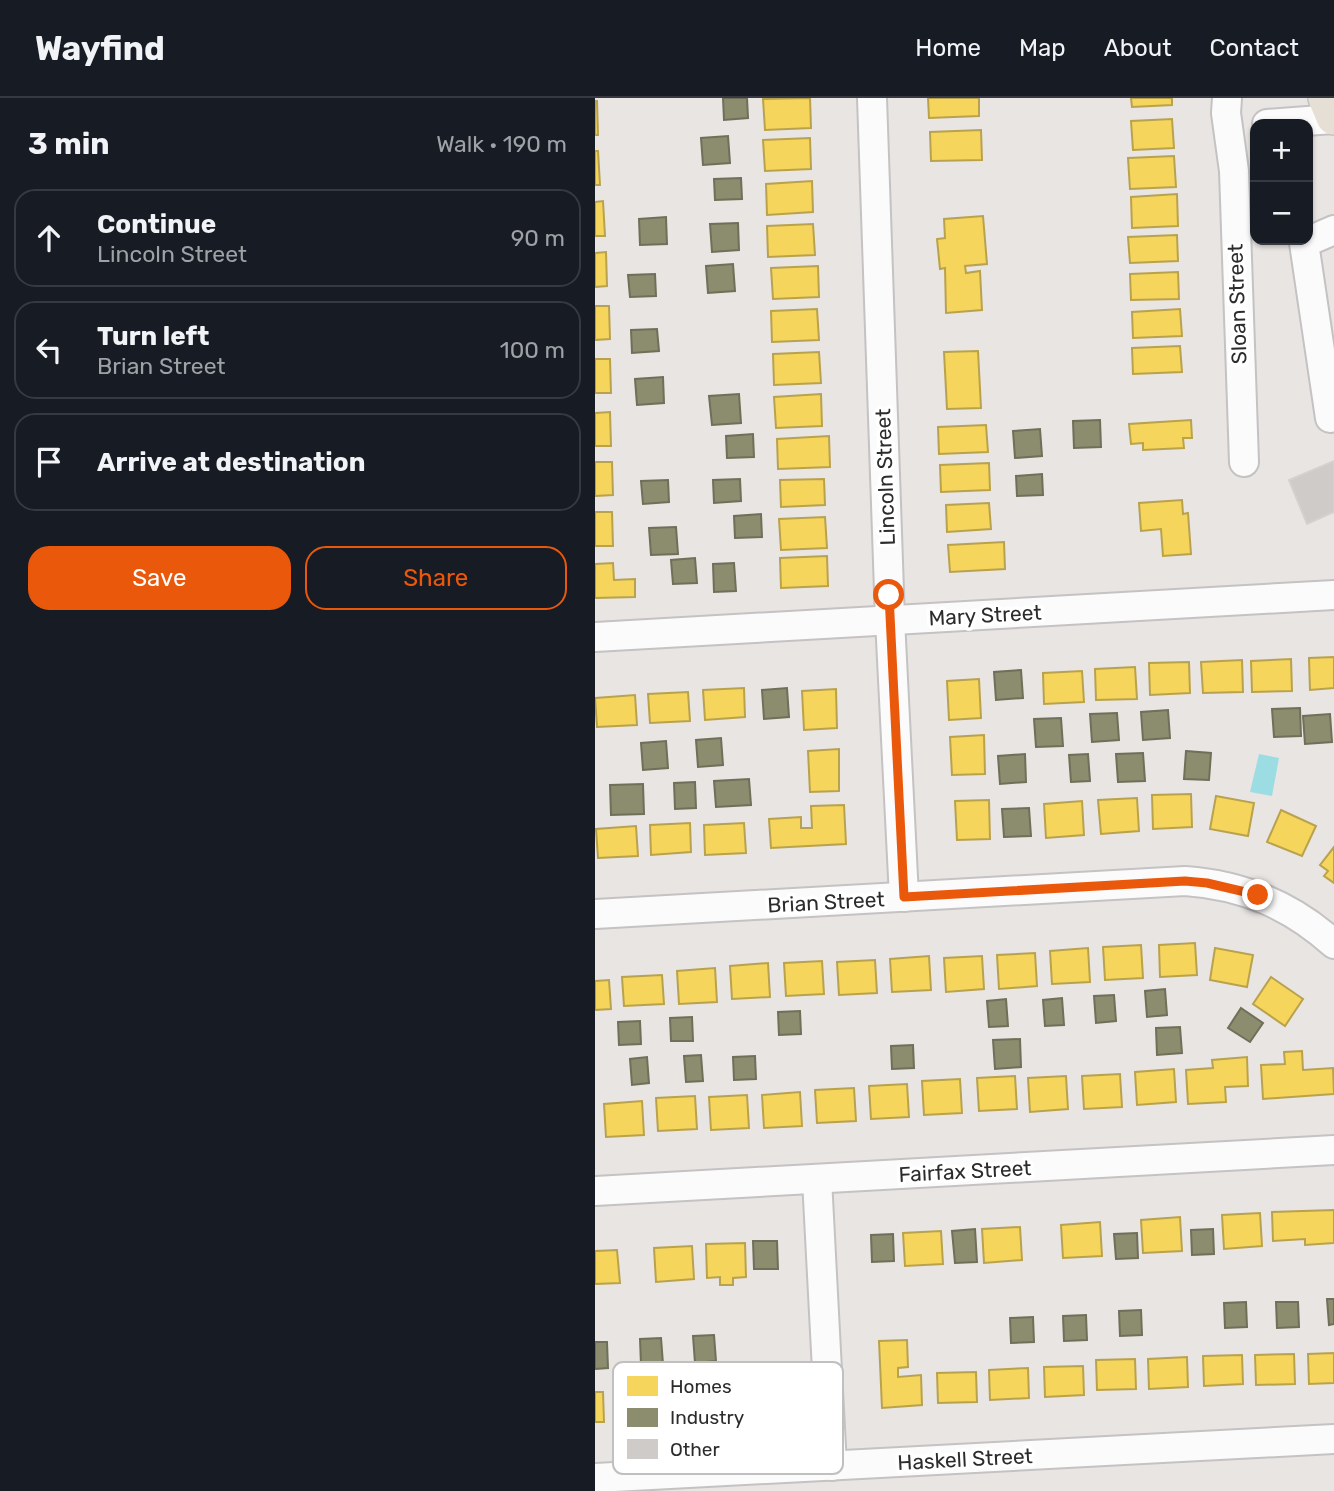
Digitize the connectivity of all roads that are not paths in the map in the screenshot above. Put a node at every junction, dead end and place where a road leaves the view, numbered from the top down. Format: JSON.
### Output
{"nodes":[{"id":1,"x":872,"y":98,"type":"edge"},
{"id":2,"x":1227,"y":98,"type":"edge"},
{"id":3,"x":1327,"y":98,"type":"edge"},
{"id":4,"x":1334,"y":118,"type":"edge"},
{"id":5,"x":1313,"y":120,"type":"edge"},
{"id":6,"x":1250,"y":132,"type":"edge"},
{"id":7,"x":1230,"y":147,"type":"junction"},
{"id":8,"x":1334,"y":230,"type":"edge"},
{"id":9,"x":1334,"y":417,"type":"edge"},
{"id":10,"x":1244,"y":462,"type":"dead end"},
{"id":11,"x":1334,"y":595,"type":"edge"},
{"id":12,"x":890,"y":621,"type":"junction"},
{"id":13,"x":595,"y":637,"type":"edge"},
{"id":14,"x":904,"y":897,"type":"junction"},
{"id":15,"x":595,"y":914,"type":"edge"},
{"id":16,"x":1334,"y":944,"type":"edge"},
{"id":17,"x":1334,"y":1150,"type":"edge"},
{"id":18,"x":817,"y":1179,"type":"junction"},
{"id":19,"x":595,"y":1191,"type":"edge"},
{"id":20,"x":827,"y":1362,"type":"edge"},
{"id":21,"x":1334,"y":1439,"type":"edge"},
{"id":22,"x":843,"y":1465,"type":"edge"},
{"id":23,"x":674,"y":1474,"type":"edge"},
{"id":24,"x":595,"y":1478,"type":"edge"}],
"edges":[{"from":1,"to":12,"type":"street","name":"Lincoln Street"},
{"from":2,"to":7,"type":"street","name":"Sloan Street"},
{"from":3,"to":4,"type":"main road"},
{"from":4,"to":5,"type":"street"},
{"from":6,"to":7,"type":"street"},
{"from":7,"to":10,"type":"street","name":"Sloan Street"},
{"from":8,"to":9,"type":"street"},
{"from":11,"to":12,"type":"street","name":"Mary Street"},
{"from":12,"to":13,"type":"street","name":"Mary Street"},
{"from":12,"to":14,"type":"street","name":"Lincoln Street"},
{"from":14,"to":15,"type":"street","name":"Brian Street"},
{"from":14,"to":16,"type":"street","name":"Brian Street"},
{"from":17,"to":18,"type":"street","name":"Fairfax Street"},
{"from":18,"to":19,"type":"street","name":"Fairfax Street"},
{"from":18,"to":20,"type":"street"},
{"from":21,"to":22,"type":"street","name":"Haskell Street"},
{"from":23,"to":24,"type":"street","name":"Haskell Street"}]}
